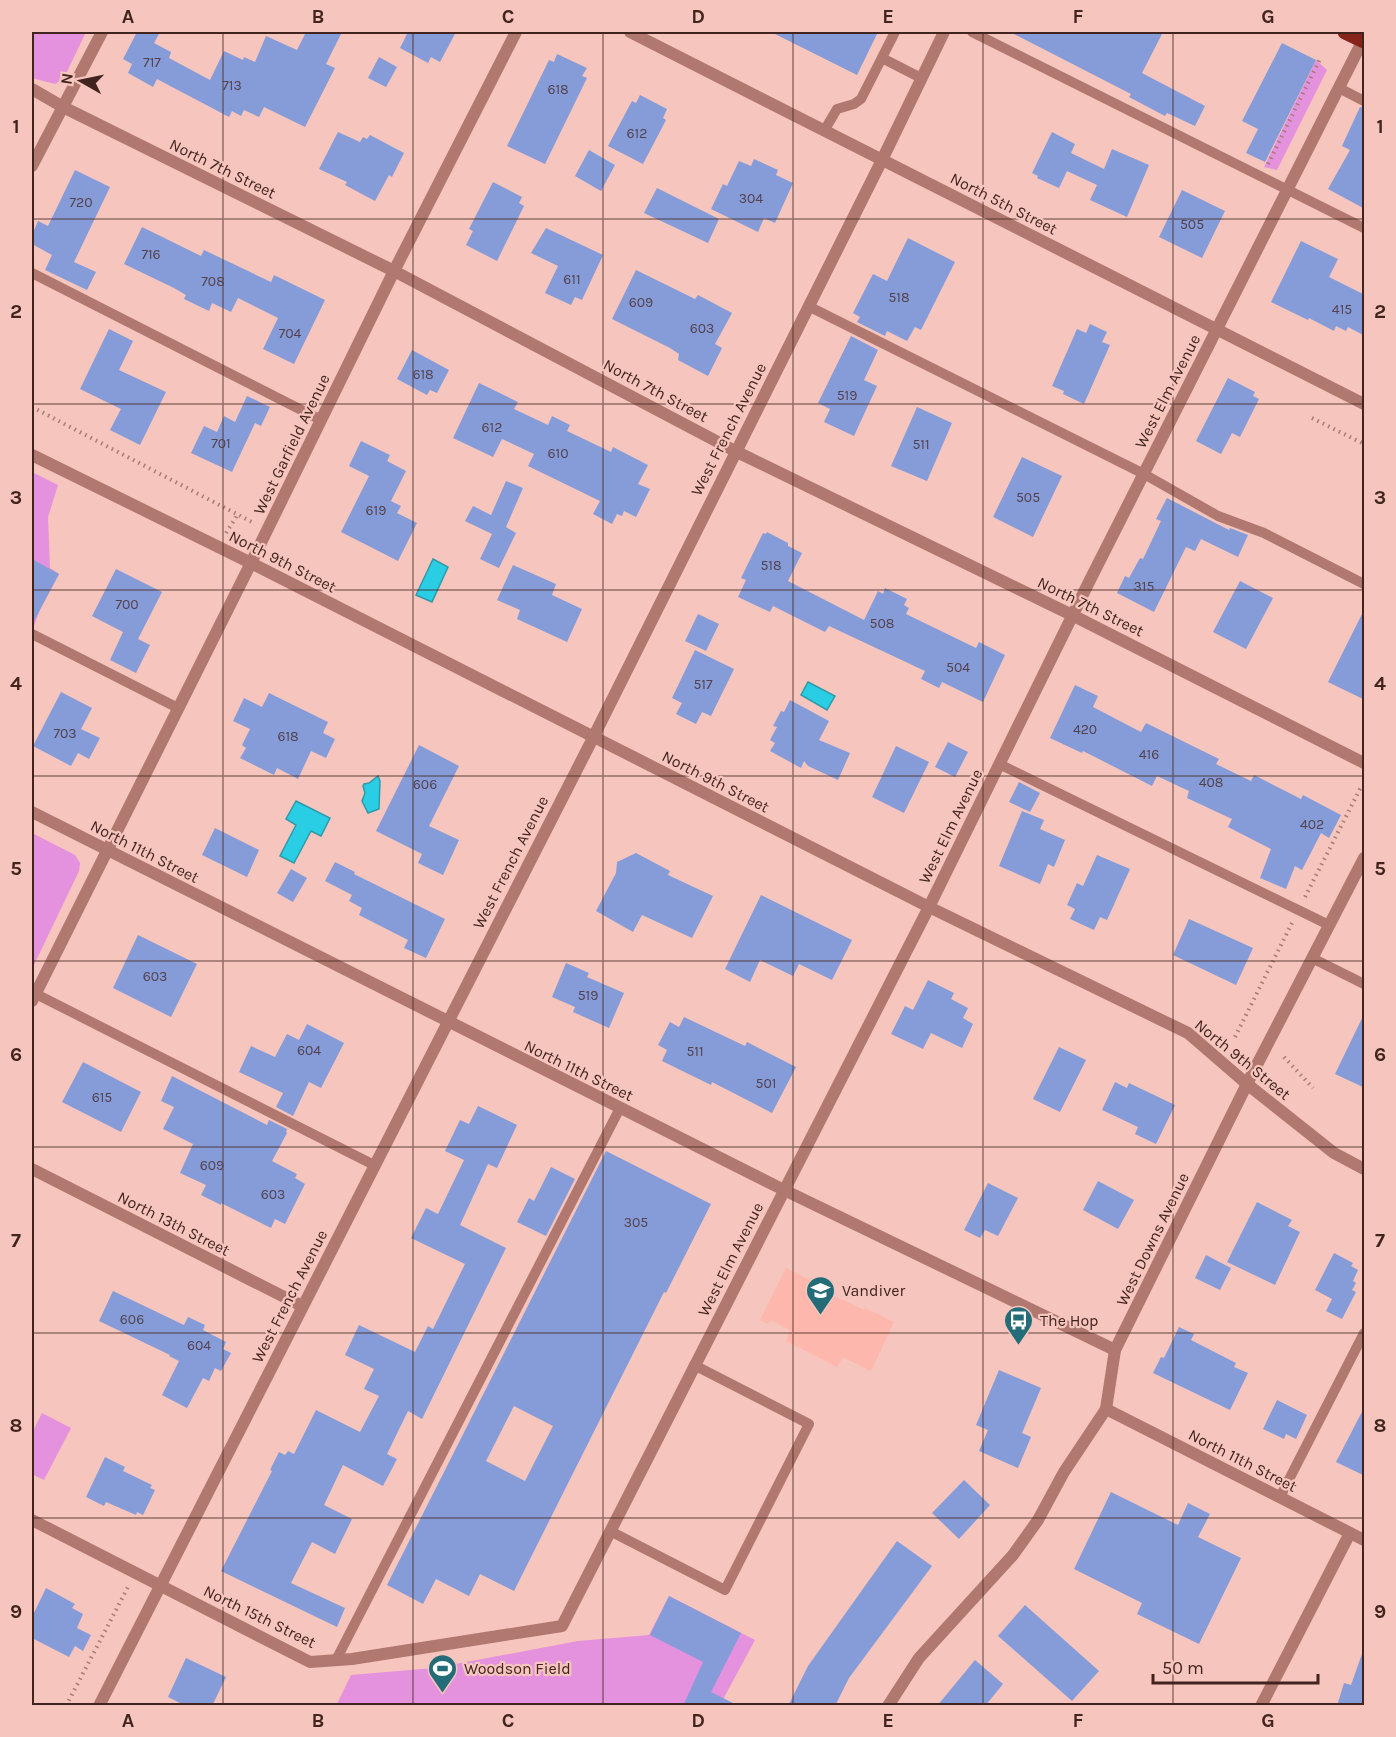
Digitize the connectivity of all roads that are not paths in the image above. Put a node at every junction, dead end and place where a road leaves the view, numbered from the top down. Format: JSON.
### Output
{"nodes":[{"id":1,"x":102,"y":32,"type":"edge"},
{"id":2,"x":516,"y":32,"type":"edge"},
{"id":3,"x":630,"y":32,"type":"edge"},
{"id":4,"x":895,"y":32,"type":"edge"},
{"id":5,"x":944,"y":32,"type":"edge"},
{"id":6,"x":972,"y":32,"type":"edge"},
{"id":7,"x":1345,"y":32,"type":"edge"},
{"id":8,"x":1364,"y":40,"type":"edge"},
{"id":9,"x":882,"y":58,"type":"junction"},
{"id":10,"x":921,"y":78,"type":"junction"},
{"id":11,"x":1339,"y":88,"type":"junction"},
{"id":12,"x":32,"y":89,"type":"edge"},
{"id":13,"x":1365,"y":101,"type":"edge"},
{"id":14,"x":63,"y":107,"type":"junction"},
{"id":15,"x":824,"y":131,"type":"junction"},
{"id":16,"x":882,"y":160,"type":"junction"},
{"id":17,"x":32,"y":166,"type":"edge"},
{"id":18,"x":1288,"y":190,"type":"junction"},
{"id":19,"x":1365,"y":228,"type":"edge"},
{"id":20,"x":394,"y":271,"type":"junction"},
{"id":21,"x":32,"y":273,"type":"edge"},
{"id":22,"x":808,"y":306,"type":"junction"},
{"id":23,"x":1216,"y":328,"type":"junction"},
{"id":24,"x":1365,"y":404,"type":"edge"},
{"id":25,"x":321,"y":420,"type":"junction"},
{"id":26,"x":735,"y":451,"type":"junction"},
{"id":27,"x":32,"y":455,"type":"edge"},
{"id":28,"x":1144,"y":474,"type":"junction"},
{"id":29,"x":252,"y":563,"type":"junction"},
{"id":30,"x":1365,"y":584,"type":"edge"},
{"id":31,"x":1072,"y":615,"type":"junction"},
{"id":32,"x":32,"y":634,"type":"edge"},
{"id":33,"x":178,"y":708,"type":"junction"},
{"id":34,"x":593,"y":738,"type":"junction"},
{"id":35,"x":1365,"y":763,"type":"edge"},
{"id":36,"x":999,"y":764,"type":"junction"},
{"id":37,"x":32,"y":812,"type":"edge"},
{"id":38,"x":107,"y":850,"type":"junction"},
{"id":39,"x":1365,"y":858,"type":"edge"},
{"id":40,"x":929,"y":907,"type":"junction"},
{"id":41,"x":1329,"y":925,"type":"junction"},
{"id":42,"x":1312,"y":958,"type":"junction"},
{"id":43,"x":1365,"y":984,"type":"edge"},
{"id":44,"x":33,"y":995,"type":"edge"},
{"id":45,"x":446,"y":1022,"type":"junction"},
{"id":46,"x":1247,"y":1084,"type":"junction"},
{"id":47,"x":620,"y":1108,"type":"junction"},
{"id":48,"x":374,"y":1165,"type":"junction"},
{"id":49,"x":32,"y":1169,"type":"edge"},
{"id":50,"x":1365,"y":1169,"type":"edge"},
{"id":51,"x":784,"y":1190,"type":"junction"},
{"id":52,"x":302,"y":1306,"type":"junction"},
{"id":53,"x":1365,"y":1332,"type":"edge"},
{"id":54,"x":1115,"y":1350,"type":"junction"},
{"id":55,"x":694,"y":1365,"type":"junction"},
{"id":56,"x":1106,"y":1408,"type":"junction"},
{"id":57,"x":1280,"y":1497,"type":"junction"},
{"id":58,"x":32,"y":1520,"type":"edge"},
{"id":59,"x":610,"y":1531,"type":"junction"},
{"id":60,"x":1350,"y":1533,"type":"junction"},
{"id":61,"x":1365,"y":1540,"type":"edge"},
{"id":62,"x":161,"y":1586,"type":"junction"},
{"id":63,"x":562,"y":1626,"type":"joint"},
{"id":64,"x":336,"y":1660,"type":"junction"},
{"id":65,"x":99,"y":1706,"type":"edge"},
{"id":66,"x":888,"y":1706,"type":"edge"},
{"id":67,"x":1261,"y":1706,"type":"edge"}],
"edges":[{"from":1,"to":14,"type":"street"},
{"from":2,"to":20,"type":"street","name":"West Garfield Avenue"},
{"from":3,"to":15,"type":"street","name":"North 5th Street"},
{"from":4,"to":9,"type":"lane"},
{"from":5,"to":10,"type":"street","name":"West French Avenue"},
{"from":6,"to":18,"type":"lane"},
{"from":7,"to":8,"type":"main road"},
{"from":8,"to":11,"type":"street","name":"West Elm Avenue"},
{"from":9,"to":10,"type":"lane"},
{"from":9,"to":15,"type":"lane"},
{"from":10,"to":16,"type":"street","name":"West French Avenue"},
{"from":11,"to":13,"type":"lane"},
{"from":11,"to":18,"type":"street","name":"West Elm Avenue"},
{"from":12,"to":14,"type":"street","name":"North 7th Street"},
{"from":14,"to":17,"type":"street"},
{"from":14,"to":20,"type":"street","name":"North 7th Street"},
{"from":15,"to":16,"type":"street","name":"North 5th Street"},
{"from":16,"to":22,"type":"street","name":"West French Avenue"},
{"from":16,"to":23,"type":"street","name":"North 5th Street"},
{"from":18,"to":19,"type":"lane"},
{"from":18,"to":23,"type":"street","name":"West Elm Avenue"},
{"from":20,"to":25,"type":"street","name":"West Garfield Avenue"},
{"from":20,"to":26,"type":"street","name":"North 7th Street"},
{"from":21,"to":25,"type":"lane"},
{"from":22,"to":26,"type":"street","name":"West French Avenue"},
{"from":22,"to":28,"type":"lane"},
{"from":23,"to":24,"type":"street","name":"North 5th Street"},
{"from":23,"to":28,"type":"street","name":"West Elm Avenue"},
{"from":25,"to":29,"type":"street","name":"West Garfield Avenue"},
{"from":26,"to":31,"type":"street","name":"North 7th Street"},
{"from":26,"to":34,"type":"street","name":"West French Avenue"},
{"from":27,"to":29,"type":"street","name":"North 9th Street"},
{"from":28,"to":30,"type":"lane"},
{"from":28,"to":31,"type":"street","name":"West Elm Avenue"},
{"from":29,"to":33,"type":"street","name":"West Garfield Avenue"},
{"from":29,"to":34,"type":"street","name":"North 9th Street"},
{"from":31,"to":35,"type":"street","name":"North 7th Street"},
{"from":31,"to":36,"type":"street","name":"West Elm Avenue"},
{"from":32,"to":33,"type":"lane"},
{"from":33,"to":38,"type":"street","name":"West Garfield Avenue"},
{"from":34,"to":40,"type":"street","name":"North 9th Street"},
{"from":34,"to":45,"type":"street","name":"West French Avenue"},
{"from":36,"to":40,"type":"street","name":"West Elm Avenue"},
{"from":36,"to":41,"type":"lane"},
{"from":37,"to":38,"type":"street","name":"North 11th Street"},
{"from":38,"to":44,"type":"street","name":"West Garfield Avenue"},
{"from":38,"to":45,"type":"street","name":"North 11th Street"},
{"from":39,"to":41,"type":"street","name":"West Downs Avenue"},
{"from":40,"to":46,"type":"street","name":"North 9th Street"},
{"from":40,"to":51,"type":"street","name":"West Elm Avenue"},
{"from":41,"to":42,"type":"street","name":"West Downs Avenue"},
{"from":42,"to":43,"type":"lane"},
{"from":42,"to":46,"type":"street","name":"West Downs Avenue"},
{"from":44,"to":48,"type":"lane"},
{"from":45,"to":47,"type":"street","name":"North 11th Street"},
{"from":45,"to":48,"type":"street","name":"West French Avenue"},
{"from":46,"to":50,"type":"street","name":"North 9th Street"},
{"from":46,"to":54,"type":"street","name":"West Downs Avenue"},
{"from":47,"to":51,"type":"street","name":"North 11th Street"},
{"from":47,"to":64,"type":"lane"},
{"from":48,"to":52,"type":"street","name":"West French Avenue"},
{"from":49,"to":52,"type":"street","name":"North 13th Street"},
{"from":51,"to":54,"type":"street","name":"North 11th Street"},
{"from":51,"to":55,"type":"street","name":"West Elm Avenue"},
{"from":52,"to":62,"type":"street","name":"West French Avenue"},
{"from":53,"to":57,"type":"lane"},
{"from":54,"to":56,"type":"street","name":"West Downs Avenue"},
{"from":55,"to":59,"type":"street","name":"West Elm Avenue"},
{"from":55,"to":59,"type":"lane"},
{"from":56,"to":57,"type":"street","name":"North 11th Street"},
{"from":56,"to":66,"type":"street","name":"West Downs Avenue"},
{"from":57,"to":60,"type":"street","name":"North 11th Street"},
{"from":58,"to":62,"type":"street","name":"North 15th Street"},
{"from":59,"to":63,"type":"street","name":"West Elm Avenue"},
{"from":60,"to":61,"type":"street","name":"North 11th Street"},
{"from":60,"to":67,"type":"street"},
{"from":62,"to":64,"type":"street","name":"North 15th Street"},
{"from":62,"to":65,"type":"street","name":"West French Avenue"},
{"from":63,"to":64,"type":"street","name":"North 15th Street"}]}
